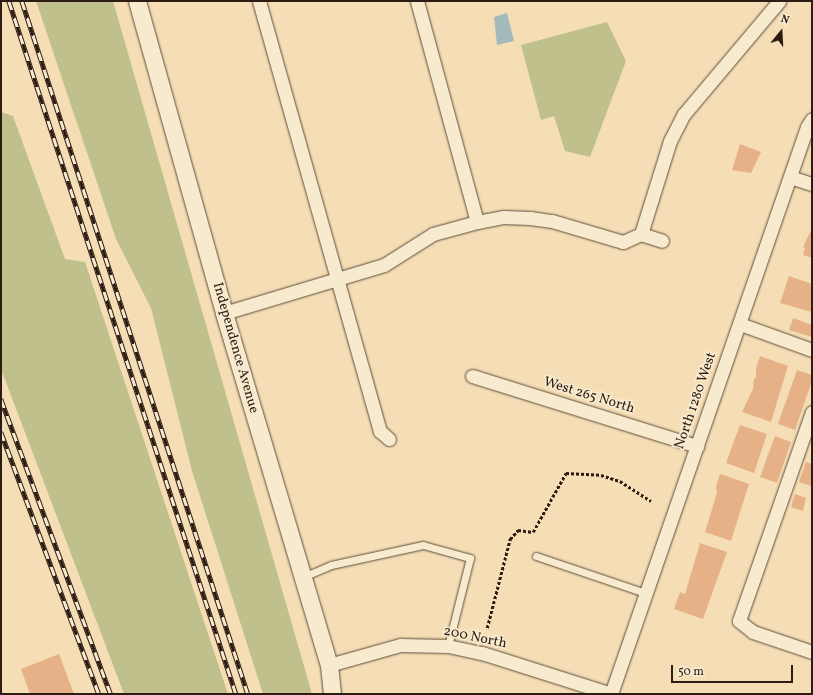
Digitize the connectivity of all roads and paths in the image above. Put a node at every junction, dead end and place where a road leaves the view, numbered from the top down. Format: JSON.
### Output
{"nodes":[{"id":1,"x":137,"y":1,"type":"edge"},
{"id":2,"x":259,"y":1,"type":"edge"},
{"id":3,"x":417,"y":1,"type":"edge"},
{"id":4,"x":779,"y":1,"type":"edge"},
{"id":5,"x":812,"y":119,"type":"edge"},
{"id":6,"x":790,"y":177,"type":"junction"},
{"id":7,"x":812,"y":184,"type":"edge"},
{"id":8,"x":477,"y":222,"type":"junction"},
{"id":9,"x":640,"y":234,"type":"junction"},
{"id":10,"x":662,"y":240,"type":"dead end"},
{"id":11,"x":336,"y":278,"type":"junction"},
{"id":12,"x":224,"y":313,"type":"junction"},
{"id":13,"x":740,"y":324,"type":"junction"},
{"id":14,"x":812,"y":350,"type":"edge"},
{"id":15,"x":472,"y":376,"type":"dead end"},
{"id":16,"x":812,"y":412,"type":"edge"},
{"id":17,"x":389,"y":439,"type":"dead end"},
{"id":18,"x":697,"y":446,"type":"junction"},
{"id":19,"x":651,"y":501,"type":"dead end"},
{"id":20,"x":536,"y":556,"type":"dead end"},
{"id":21,"x":303,"y":577,"type":"junction"},
{"id":22,"x":645,"y":593,"type":"junction"},
{"id":23,"x":487,"y":628,"type":"dead end"},
{"id":24,"x":448,"y":646,"type":"junction"},
{"id":25,"x":812,"y":652,"type":"edge"},
{"id":26,"x":329,"y":665,"type":"junction"},
{"id":27,"x":332,"y":694,"type":"edge"},
{"id":28,"x":611,"y":694,"type":"edge"}],
"edges":[{"from":1,"to":12,"type":"street","name":"Independence Avenue"},
{"from":2,"to":11,"type":"street"},
{"from":3,"to":8,"type":"street"},
{"from":4,"to":9,"type":"street"},
{"from":5,"to":6,"type":"street","name":"North 1280 West"},
{"from":6,"to":7,"type":"street"},
{"from":6,"to":13,"type":"street","name":"North 1280 West"},
{"from":8,"to":9,"type":"street"},
{"from":8,"to":11,"type":"street"},
{"from":9,"to":10,"type":"street"},
{"from":11,"to":12,"type":"street"},
{"from":11,"to":17,"type":"street"},
{"from":12,"to":21,"type":"street","name":"Independence Avenue"},
{"from":13,"to":14,"type":"street"},
{"from":13,"to":18,"type":"street","name":"North 1280 West"},
{"from":15,"to":18,"type":"street","name":"West 265 North"},
{"from":16,"to":25,"type":"street"},
{"from":18,"to":22,"type":"street","name":"North 1280 West"},
{"from":19,"to":23,"type":"path"},
{"from":20,"to":22,"type":"lane"},
{"from":21,"to":24,"type":"lane"},
{"from":21,"to":26,"type":"street","name":"Independence Avenue"},
{"from":22,"to":28,"type":"street","name":"North 1280 West"},
{"from":24,"to":26,"type":"street","name":"200 North"},
{"from":24,"to":28,"type":"street","name":"200 North"},
{"from":26,"to":27,"type":"street","name":"Independence Avenue"}]}
